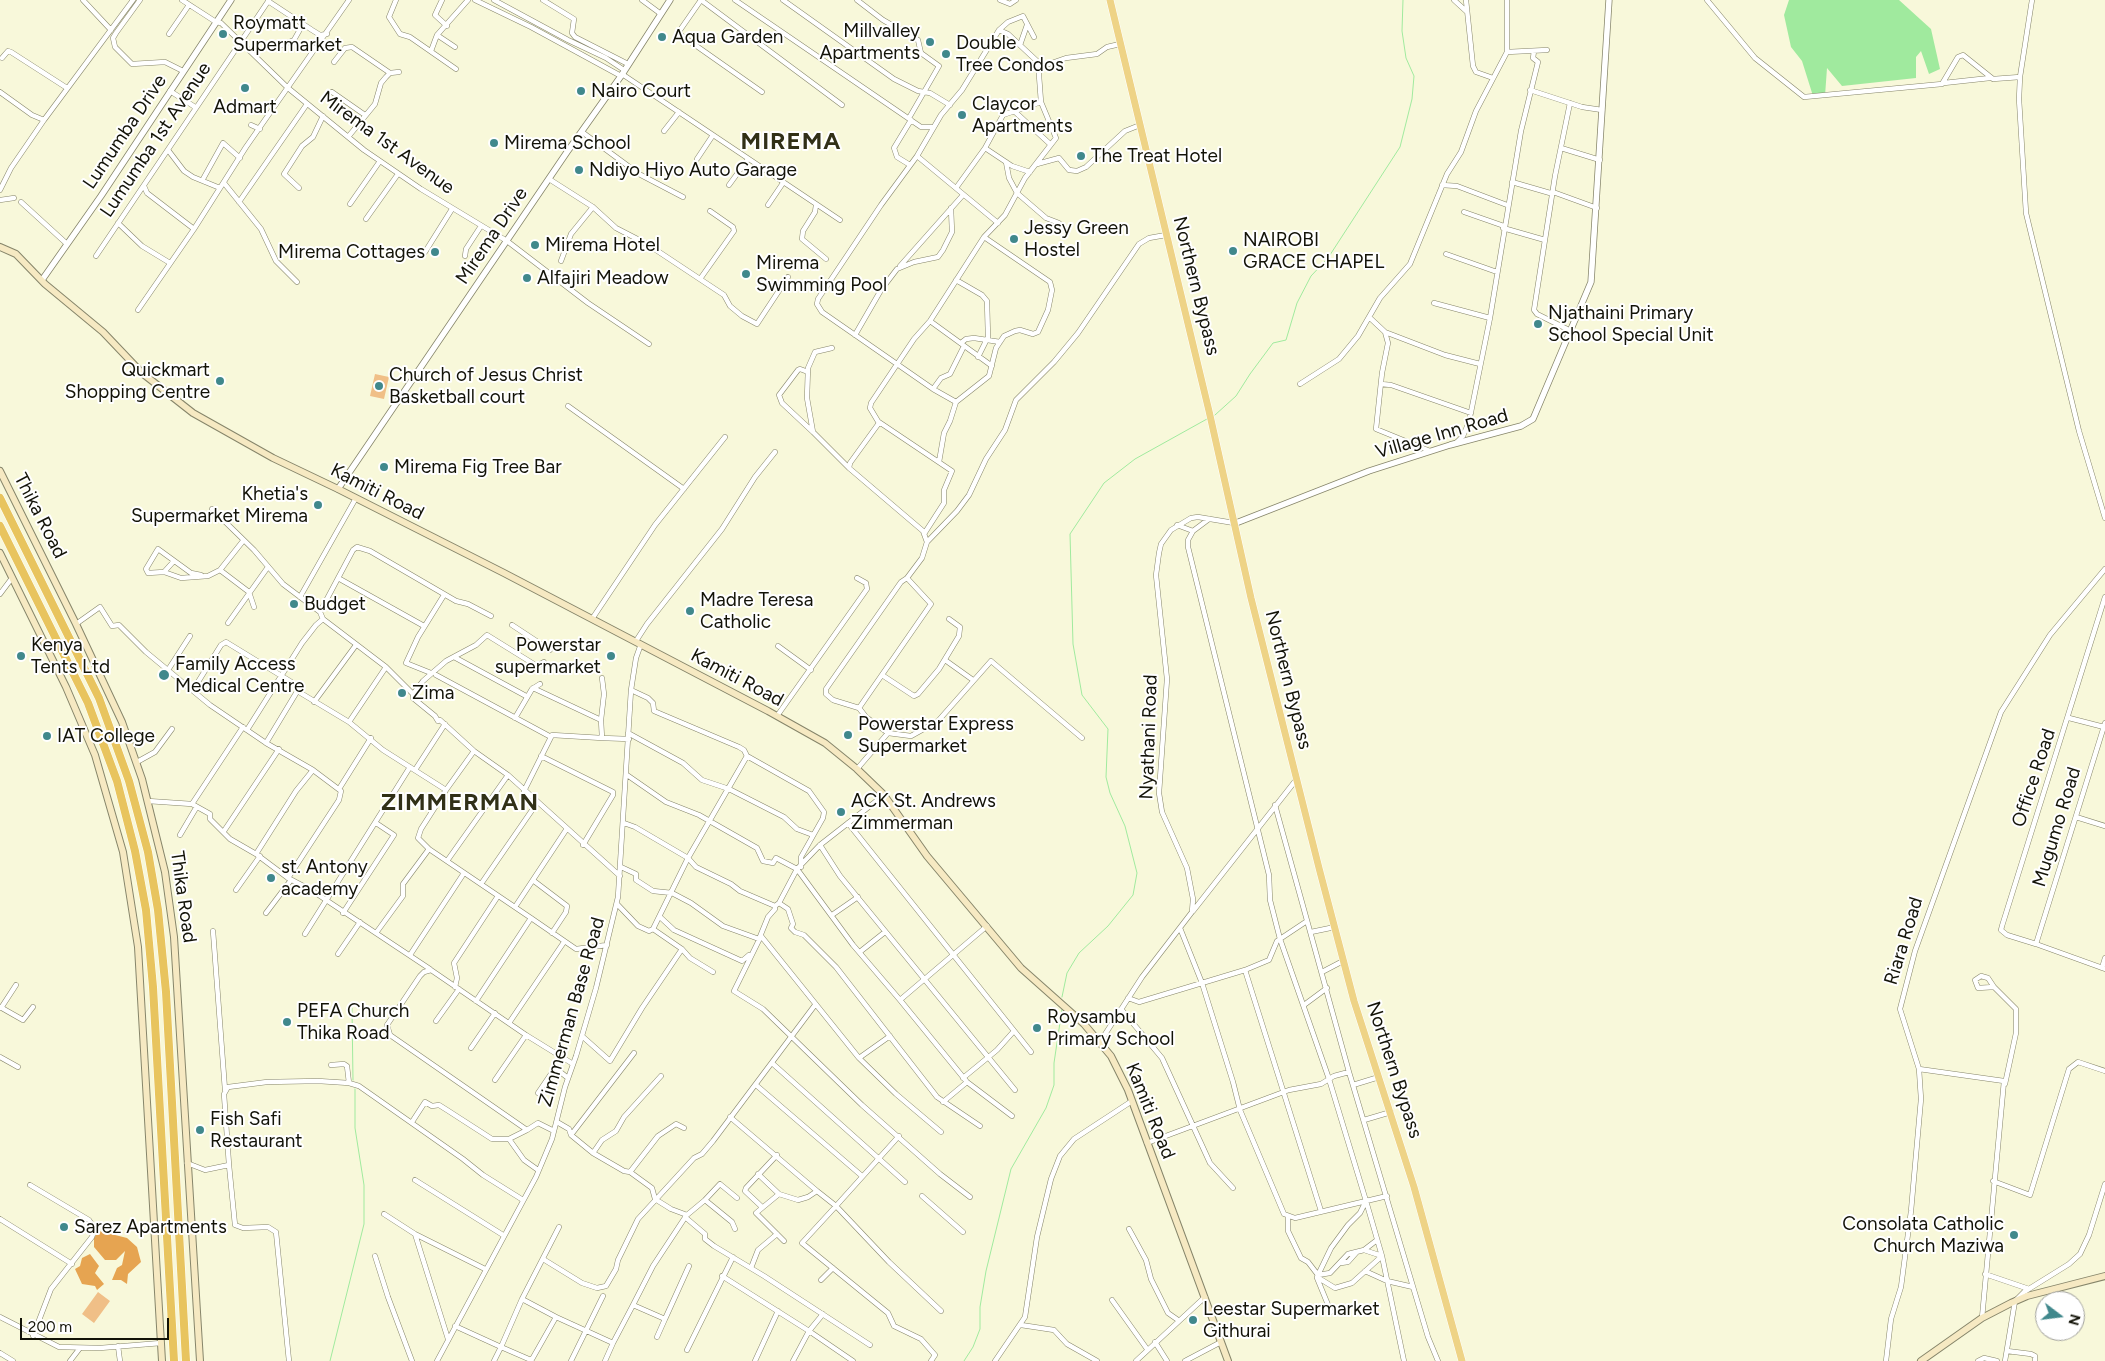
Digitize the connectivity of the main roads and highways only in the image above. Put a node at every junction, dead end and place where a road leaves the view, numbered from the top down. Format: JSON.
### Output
{"nodes":[{"id":1,"x":1110,"y":0,"type":"edge"},
{"id":2,"x":0,"y":246,"type":"edge"},
{"id":3,"x":0,"y":471,"type":"edge"},
{"id":4,"x":0,"y":498,"type":"edge"},
{"id":5,"x":0,"y":526,"type":"edge"},
{"id":6,"x":0,"y":552,"type":"edge"},
{"id":7,"x":2105,"y":1276,"type":"edge"},
{"id":8,"x":162,"y":1361,"type":"edge"},
{"id":9,"x":174,"y":1361,"type":"edge"},
{"id":10,"x":186,"y":1361,"type":"edge"},
{"id":11,"x":200,"y":1361,"type":"edge"},
{"id":12,"x":1228,"y":1361,"type":"edge"},
{"id":13,"x":1462,"y":1361,"type":"edge"},
{"id":14,"x":1921,"y":1361,"type":"edge"}],
"edges":[{"from":1,"to":13,"type":"main road","name":"Northern Bypass"},
{"from":2,"to":12,"type":"main road","name":"Kamiti Road"},
{"from":3,"to":11,"type":"main road","name":"Thika Road"},
{"from":4,"to":10,"type":"highway","name":"Thika Road"},
{"from":5,"to":9,"type":"highway","name":"Thika Road"},
{"from":6,"to":8,"type":"main road"},
{"from":7,"to":14,"type":"main road"}]}
